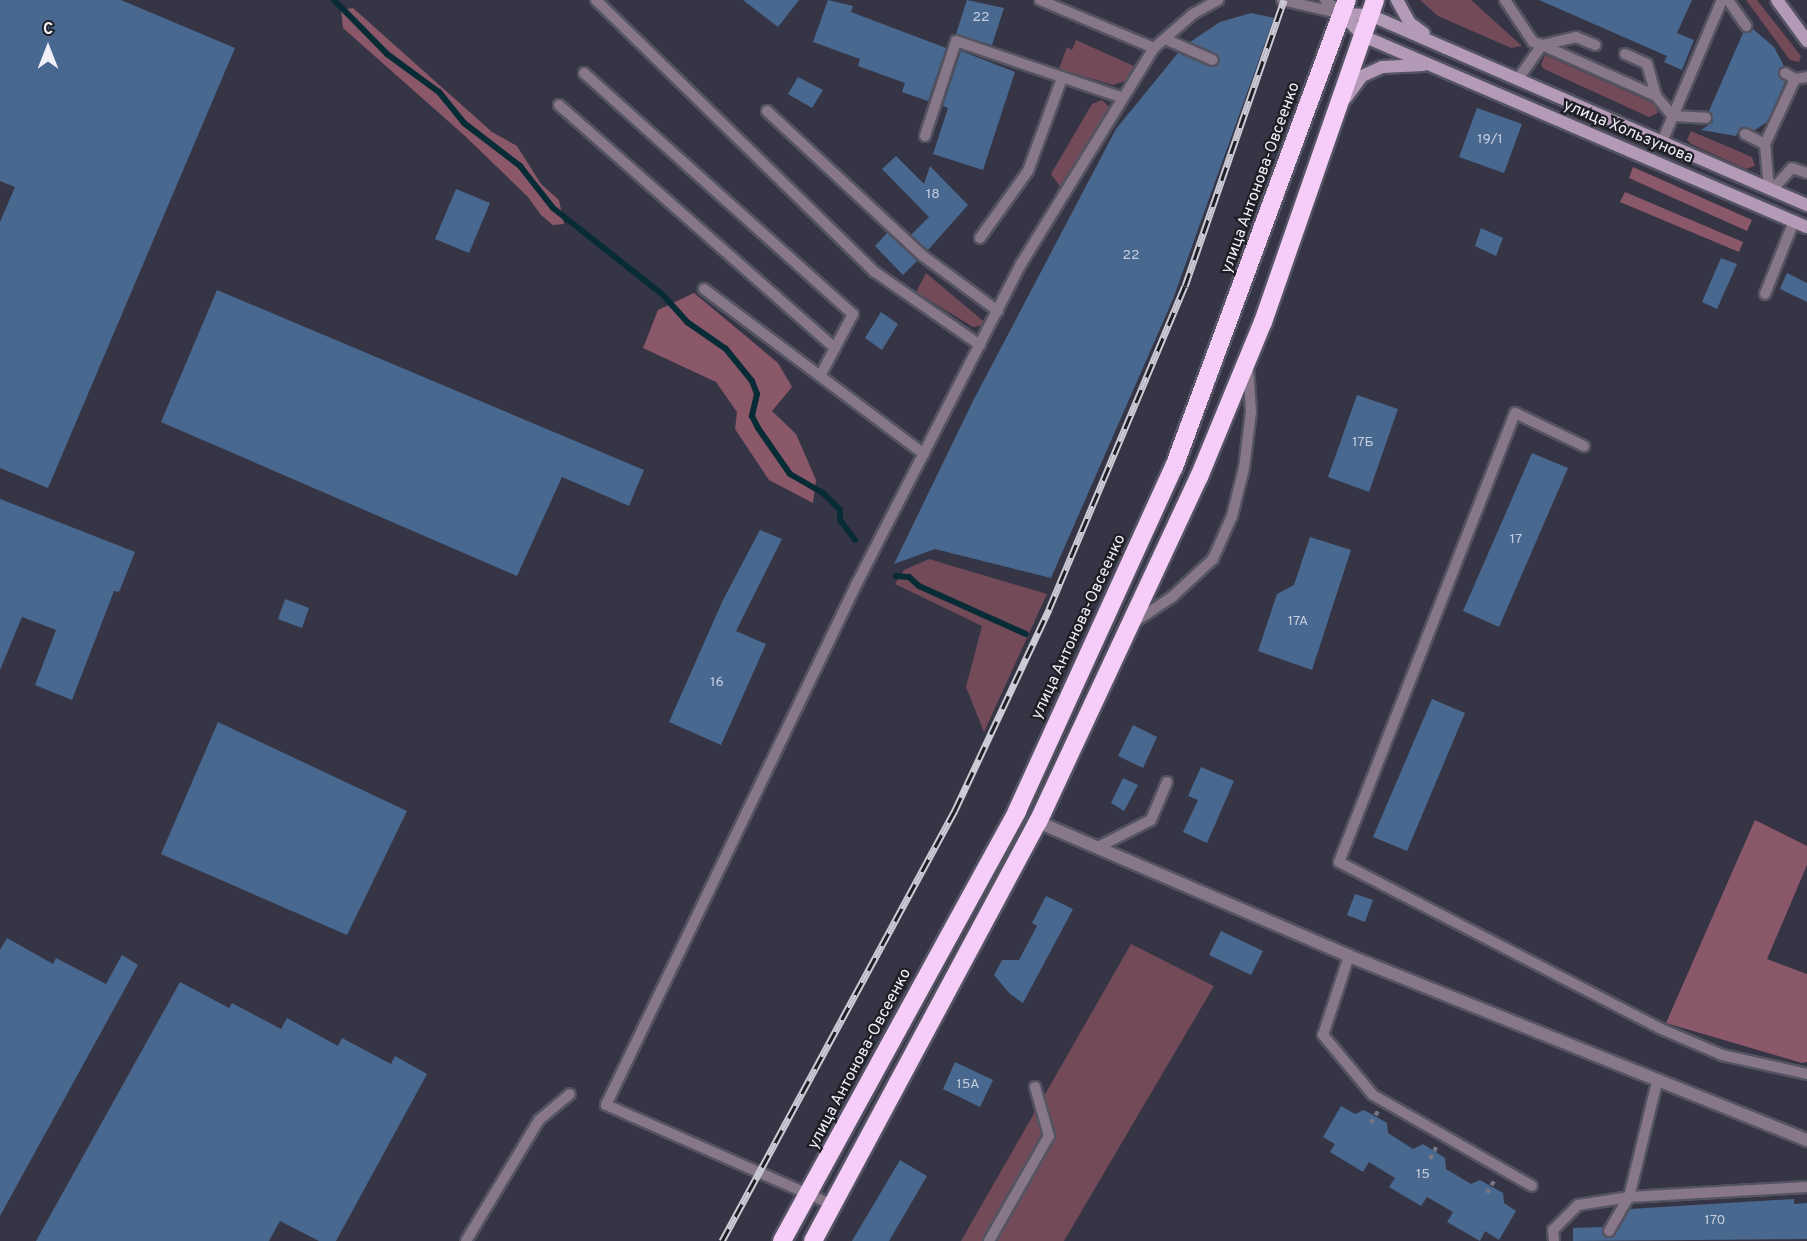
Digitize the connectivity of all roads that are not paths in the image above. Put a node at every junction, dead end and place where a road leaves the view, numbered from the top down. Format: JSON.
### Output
{"nodes":[{"id":1,"x":596,"y":0,"type":"edge"},
{"id":2,"x":1040,"y":0,"type":"edge"},
{"id":3,"x":1218,"y":0,"type":"edge"},
{"id":4,"x":1283,"y":0,"type":"edge"},
{"id":5,"x":1325,"y":0,"type":"edge"},
{"id":6,"x":1397,"y":0,"type":"edge"},
{"id":7,"x":1505,"y":0,"type":"edge"},
{"id":8,"x":1722,"y":0,"type":"edge"},
{"id":9,"x":1728,"y":0,"type":"edge"},
{"id":10,"x":1777,"y":0,"type":"edge"},
{"id":11,"x":1345,"y":7,"type":"edge"},
{"id":12,"x":1373,"y":7,"type":"edge"},
{"id":13,"x":1746,"y":26,"type":"dead end"},
{"id":14,"x":1363,"y":36,"type":"junction"},
{"id":15,"x":1165,"y":39,"type":"junction"},
{"id":16,"x":1807,"y":41,"type":"edge"},
{"id":17,"x":1542,"y":45,"type":"junction"},
{"id":18,"x":1595,"y":45,"type":"dead end"},
{"id":19,"x":1445,"y":47,"type":"junction"},
{"id":20,"x":1154,"y":48,"type":"junction"},
{"id":21,"x":1625,"y":54,"type":"dead end"},
{"id":22,"x":1213,"y":60,"type":"dead end"},
{"id":23,"x":1437,"y":67,"type":"junction"},
{"id":24,"x":584,"y":72,"type":"dead end"},
{"id":25,"x":1807,"y":76,"type":"edge"},
{"id":26,"x":1062,"y":78,"type":"junction"},
{"id":27,"x":1518,"y":79,"type":"junction"},
{"id":28,"x":1656,"y":96,"type":"junction"},
{"id":29,"x":1123,"y":99,"type":"junction"},
{"id":30,"x":559,"y":105,"type":"dead end"},
{"id":31,"x":1339,"y":106,"type":"junction"},
{"id":32,"x":767,"y":111,"type":"dead end"},
{"id":33,"x":1673,"y":116,"type":"junction"},
{"id":34,"x":1706,"y":118,"type":"dead end"},
{"id":35,"x":1745,"y":134,"type":"dead end"},
{"id":36,"x":925,"y":136,"type":"dead end"},
{"id":37,"x":1662,"y":142,"type":"junction"},
{"id":38,"x":1765,"y":144,"type":"junction"},
{"id":39,"x":1807,"y":173,"type":"edge"},
{"id":40,"x":1773,"y":189,"type":"junction"},
{"id":41,"x":1807,"y":205,"type":"edge"},
{"id":42,"x":1794,"y":221,"type":"junction"},
{"id":43,"x":1807,"y":227,"type":"edge"},
{"id":44,"x":980,"y":238,"type":"dead end"},
{"id":45,"x":704,"y":289,"type":"dead end"},
{"id":46,"x":1765,"y":294,"type":"dead end"},
{"id":47,"x":998,"y":310,"type":"junction"},
{"id":48,"x":980,"y":345,"type":"junction"},
{"id":49,"x":835,"y":348,"type":"junction"},
{"id":50,"x":1247,"y":360,"type":"junction"},
{"id":51,"x":820,"y":376,"type":"junction"},
{"id":52,"x":1584,"y":446,"type":"dead end"},
{"id":53,"x":924,"y":453,"type":"junction"},
{"id":54,"x":1131,"y":625,"type":"junction"},
{"id":55,"x":1167,"y":782,"type":"dead end"},
{"id":56,"x":1038,"y":822,"type":"junction"},
{"id":57,"x":1098,"y":847,"type":"junction"},
{"id":58,"x":1349,"y":956,"type":"junction"},
{"id":59,"x":1807,"y":1074,"type":"edge"},
{"id":60,"x":1657,"y":1082,"type":"junction"},
{"id":61,"x":1035,"y":1088,"type":"dead end"},
{"id":62,"x":570,"y":1094,"type":"dead end"},
{"id":63,"x":1807,"y":1140,"type":"edge"},
{"id":64,"x":1532,"y":1186,"type":"dead end"},
{"id":65,"x":1807,"y":1187,"type":"edge"},
{"id":66,"x":810,"y":1193,"type":"junction"},
{"id":67,"x":1629,"y":1197,"type":"junction"},
{"id":68,"x":832,"y":1205,"type":"junction"},
{"id":69,"x":1609,"y":1231,"type":"dead end"},
{"id":70,"x":466,"y":1241,"type":"edge"},
{"id":71,"x":782,"y":1241,"type":"edge"},
{"id":72,"x":813,"y":1241,"type":"edge"},
{"id":73,"x":990,"y":1241,"type":"edge"},
{"id":74,"x":1554,"y":1241,"type":"edge"}],
"edges":[{"from":1,"to":48,"type":"lane"},
{"from":2,"to":20,"type":"lane"},
{"from":3,"to":15,"type":"lane"},
{"from":4,"to":11,"type":"lane"},
{"from":5,"to":11,"type":"lane"},
{"from":6,"to":19,"type":"main road","name":"улица Хользунова"},
{"from":7,"to":17,"type":"lane"},
{"from":8,"to":33,"type":"lane"},
{"from":9,"to":13,"type":"lane"},
{"from":10,"to":16,"type":"main road"},
{"from":11,"to":12,"type":"main road","name":"улица Хользунова"},
{"from":11,"to":14,"type":"main road","name":"улица Хользунова"},
{"from":11,"to":66,"type":"highway","name":"улица Антонова-Овсеенко"},
{"from":12,"to":14,"type":"highway"},
{"from":12,"to":19,"type":"main road","name":"улица Хользунова"},
{"from":14,"to":23,"type":"main road","name":"улица Хользунова"},
{"from":14,"to":31,"type":"highway"},
{"from":15,"to":20,"type":"lane"},
{"from":15,"to":22,"type":"lane"},
{"from":17,"to":18,"type":"lane"},
{"from":17,"to":27,"type":"lane"},
{"from":17,"to":28,"type":"lane"},
{"from":19,"to":27,"type":"main road","name":"улица Хользунова"},
{"from":20,"to":29,"type":"lane"},
{"from":21,"to":28,"type":"lane"},
{"from":23,"to":31,"type":"main road","name":"улица Хользунова"},
{"from":23,"to":42,"type":"main road","name":"улица Хользунова"},
{"from":24,"to":49,"type":"lane"},
{"from":25,"to":38,"type":"lane"},
{"from":26,"to":29,"type":"lane"},
{"from":26,"to":36,"type":"lane"},
{"from":26,"to":44,"type":"lane"},
{"from":27,"to":37,"type":"main road","name":"улица Хользунова"},
{"from":28,"to":33,"type":"lane"},
{"from":29,"to":47,"type":"lane"},
{"from":30,"to":49,"type":"lane"},
{"from":31,"to":50,"type":"highway"},
{"from":32,"to":47,"type":"lane"},
{"from":33,"to":34,"type":"lane"},
{"from":33,"to":37,"type":"lane"},
{"from":35,"to":38,"type":"lane"},
{"from":37,"to":40,"type":"main road","name":"улица Хользунова"},
{"from":38,"to":40,"type":"lane"},
{"from":39,"to":40,"type":"lane"},
{"from":40,"to":41,"type":"main road","name":"улица Хользунова"},
{"from":42,"to":43,"type":"main road","name":"улица Хользунова"},
{"from":42,"to":46,"type":"lane"},
{"from":45,"to":51,"type":"lane"},
{"from":47,"to":48,"type":"lane"},
{"from":48,"to":53,"type":"lane"},
{"from":49,"to":51,"type":"lane"},
{"from":50,"to":54,"type":"highway"},
{"from":50,"to":54,"type":"lane"},
{"from":51,"to":53,"type":"lane"},
{"from":52,"to":59,"type":"lane"},
{"from":53,"to":66,"type":"lane"},
{"from":54,"to":56,"type":"highway"},
{"from":55,"to":57,"type":"lane"},
{"from":56,"to":57,"type":"street"},
{"from":56,"to":68,"type":"highway"},
{"from":57,"to":58,"type":"street"},
{"from":58,"to":60,"type":"street"},
{"from":58,"to":64,"type":"lane"},
{"from":60,"to":63,"type":"street"},
{"from":60,"to":67,"type":"lane"},
{"from":61,"to":73,"type":"lane"},
{"from":62,"to":70,"type":"lane"},
{"from":65,"to":67,"type":"lane"},
{"from":66,"to":68,"type":"lane"},
{"from":66,"to":71,"type":"highway","name":"улица Антонова-Овсеенко"},
{"from":67,"to":69,"type":"lane"},
{"from":67,"to":74,"type":"lane"},
{"from":68,"to":72,"type":"highway"}]}
